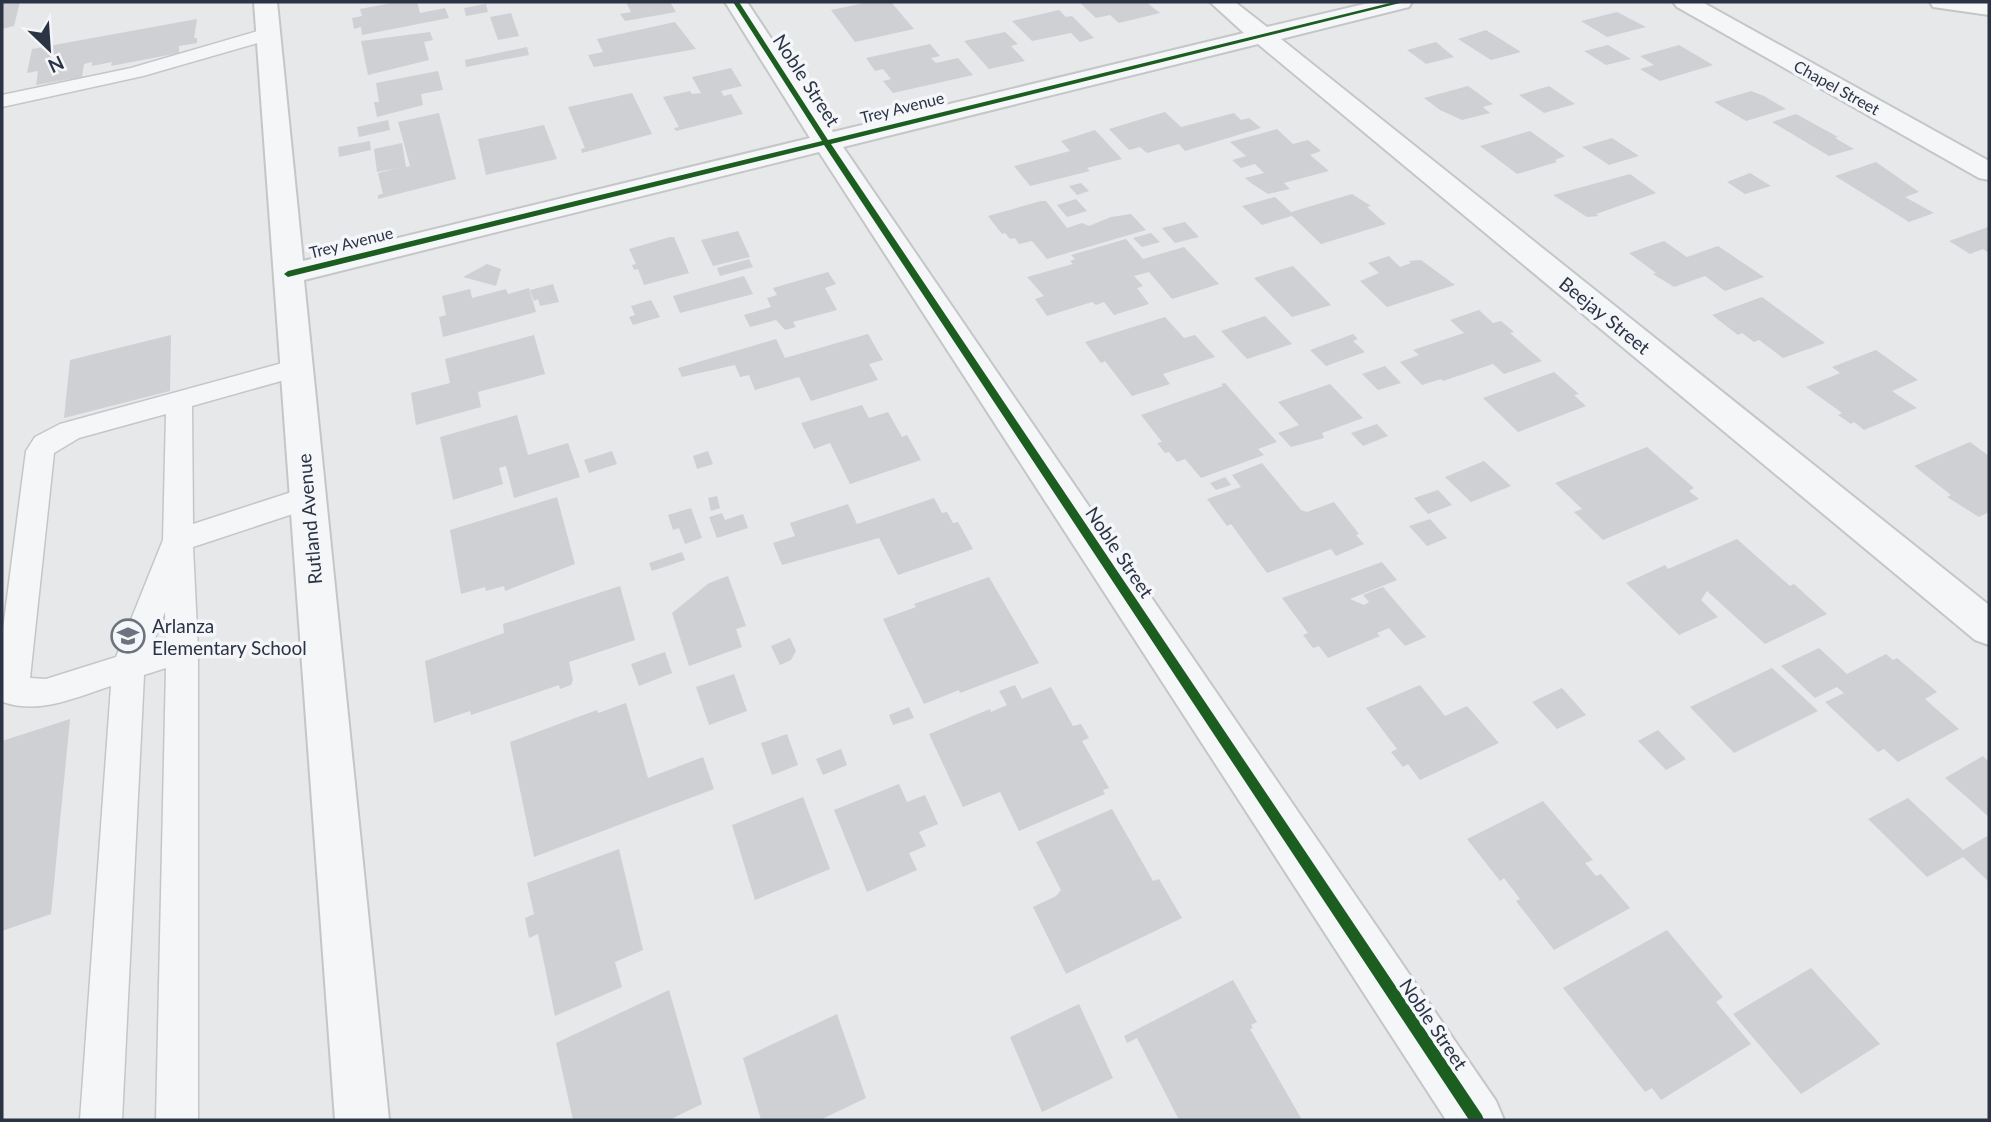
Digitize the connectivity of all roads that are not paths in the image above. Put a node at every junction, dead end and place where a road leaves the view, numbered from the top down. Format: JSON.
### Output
{"nodes":[{"id":1,"x":265,"y":2,"type":"edge"},
{"id":2,"x":736,"y":2,"type":"edge"},
{"id":3,"x":1221,"y":2,"type":"edge"},
{"id":4,"x":1401,"y":2,"type":"edge"},
{"id":5,"x":1685,"y":2,"type":"edge"},
{"id":6,"x":1941,"y":2,"type":"edge"},
{"id":7,"x":1986,"y":6,"type":"edge"},
{"id":8,"x":268,"y":34,"type":"junction"},
{"id":9,"x":1262,"y":35,"type":"junction"},
{"id":10,"x":2,"y":101,"type":"edge"},
{"id":11,"x":826,"y":142,"type":"junction"},
{"id":12,"x":1989,"y":172,"type":"edge"},
{"id":13,"x":288,"y":274,"type":"junction"},
{"id":14,"x":297,"y":368,"type":"junction"},
{"id":15,"x":179,"y":400,"type":"junction"},
{"id":16,"x":307,"y":498,"type":"junction"},
{"id":17,"x":178,"y":540,"type":"junction"},
{"id":18,"x":1989,"y":628,"type":"edge"},
{"id":19,"x":182,"y":650,"type":"junction"},
{"id":20,"x":129,"y":665,"type":"junction"},
{"id":21,"x":101,"y":1120,"type":"edge"},
{"id":22,"x":177,"y":1120,"type":"edge"},
{"id":23,"x":362,"y":1120,"type":"edge"},
{"id":24,"x":1477,"y":1120,"type":"edge"}],
"edges":[{"from":1,"to":8,"type":"street","name":"Rutland Avenue"},
{"from":2,"to":11,"type":"street","name":"Noble Street"},
{"from":3,"to":9,"type":"street","name":"Beejay Street"},
{"from":4,"to":9,"type":"street","name":"Trey Avenue"},
{"from":5,"to":12,"type":"street","name":"Chapel Street"},
{"from":6,"to":7,"type":"street"},
{"from":8,"to":10,"type":"lane"},
{"from":8,"to":13,"type":"street","name":"Rutland Avenue"},
{"from":9,"to":11,"type":"street","name":"Trey Avenue"},
{"from":9,"to":18,"type":"street","name":"Beejay Street"},
{"from":11,"to":13,"type":"street","name":"Trey Avenue"},
{"from":11,"to":24,"type":"street","name":"Noble Street"},
{"from":13,"to":14,"type":"street","name":"Rutland Avenue"},
{"from":14,"to":15,"type":"lane"},
{"from":14,"to":16,"type":"street","name":"Rutland Avenue"},
{"from":15,"to":17,"type":"lane"},
{"from":15,"to":20,"type":"lane"},
{"from":16,"to":17,"type":"lane"},
{"from":16,"to":23,"type":"street","name":"Rutland Avenue"},
{"from":17,"to":19,"type":"lane"},
{"from":17,"to":20,"type":"lane"},
{"from":19,"to":20,"type":"lane"},
{"from":19,"to":22,"type":"lane"},
{"from":20,"to":21,"type":"lane"}]}
